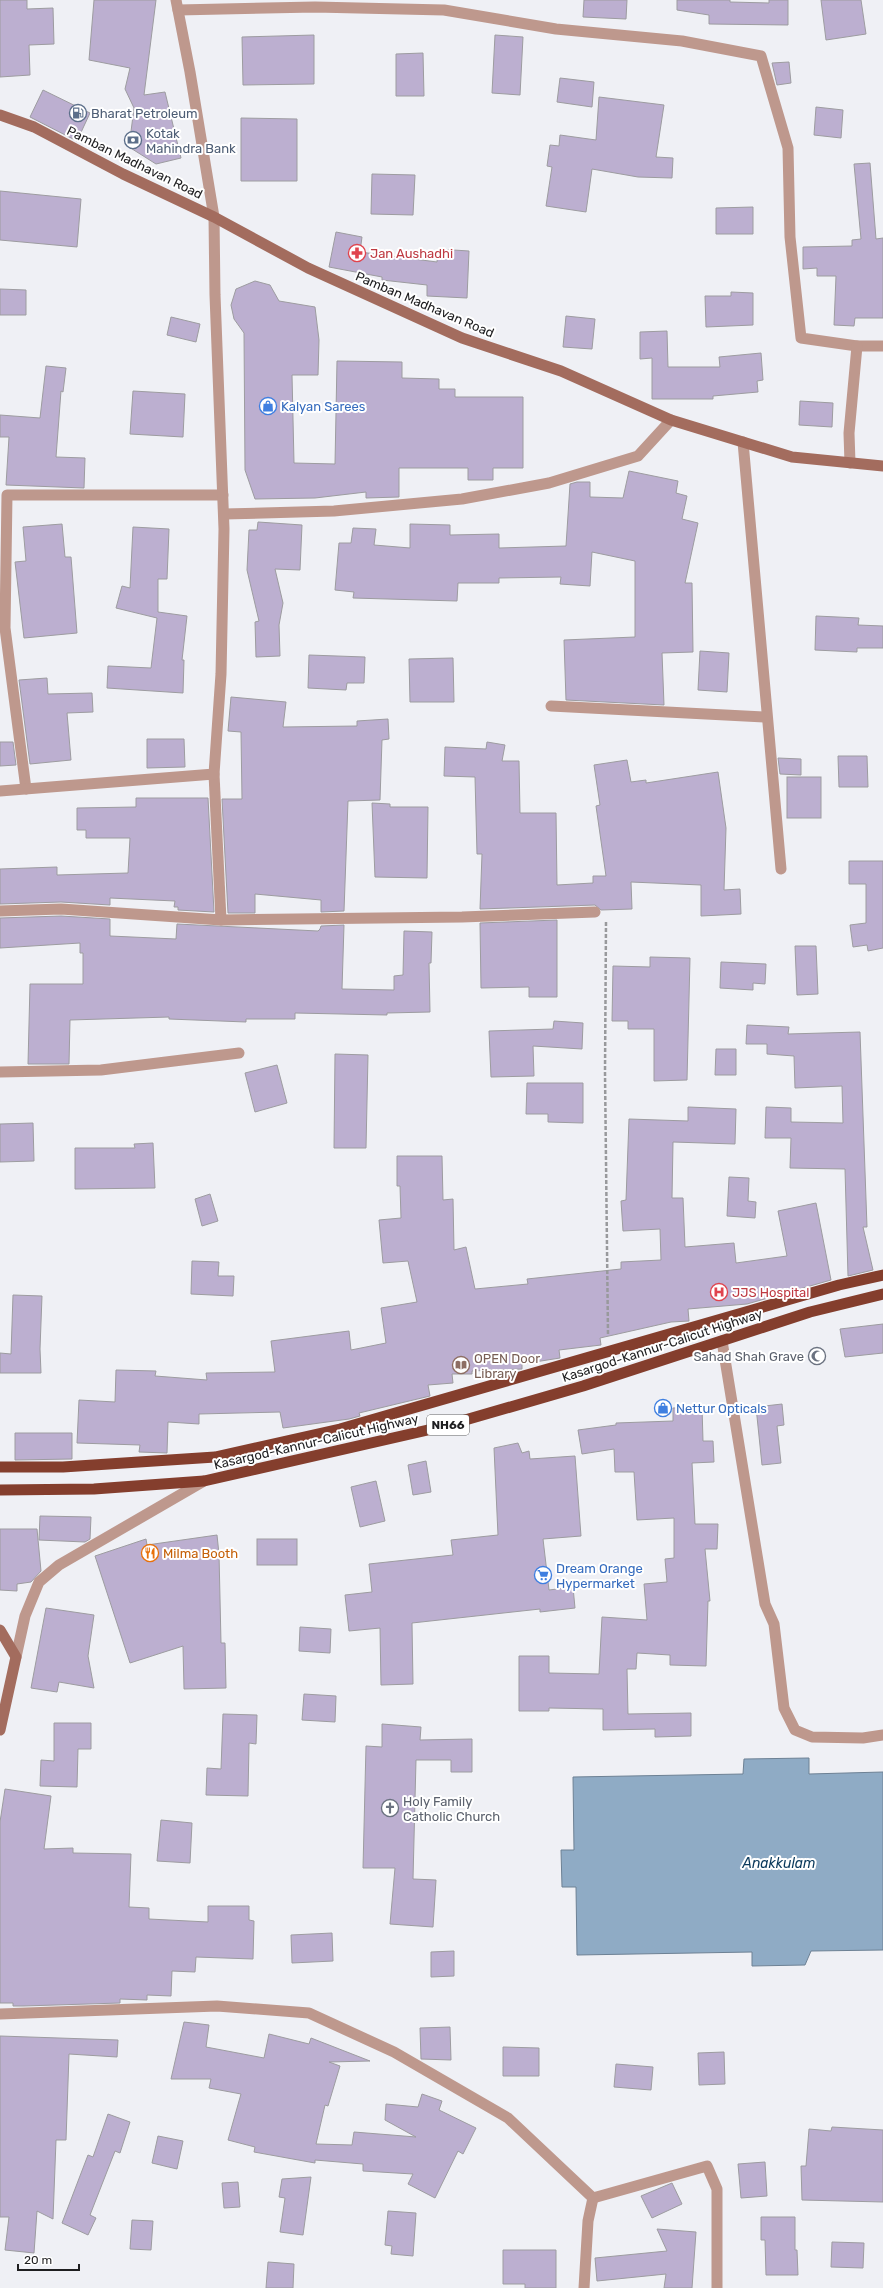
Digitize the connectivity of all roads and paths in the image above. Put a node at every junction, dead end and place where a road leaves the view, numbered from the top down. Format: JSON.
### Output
{"nodes":[{"id":1,"x":177,"y":5,"type":"edge"},
{"id":2,"x":0,"y":115,"type":"edge"},
{"id":3,"x":214,"y":217,"type":"junction"},
{"id":4,"x":857,"y":346,"type":"junction"},
{"id":5,"x":883,"y":346,"type":"edge"},
{"id":6,"x":671,"y":420,"type":"junction"},
{"id":7,"x":743,"y":442,"type":"junction"},
{"id":8,"x":850,"y":463,"type":"junction"},
{"id":9,"x":883,"y":466,"type":"edge"},
{"id":10,"x":223,"y":495,"type":"junction"},
{"id":11,"x":224,"y":514,"type":"junction"},
{"id":12,"x":552,"y":706,"type":"dead end"},
{"id":13,"x":766,"y":717,"type":"junction"},
{"id":14,"x":214,"y":774,"type":"junction"},
{"id":15,"x":26,"y":788,"type":"junction"},
{"id":16,"x":0,"y":791,"type":"edge"},
{"id":17,"x":781,"y":869,"type":"dead end"},
{"id":18,"x":0,"y":911,"type":"edge"},
{"id":19,"x":595,"y":912,"type":"joint"},
{"id":20,"x":221,"y":920,"type":"junction"},
{"id":21,"x":239,"y":1053,"type":"dead end"},
{"id":22,"x":0,"y":1072,"type":"edge"},
{"id":23,"x":883,"y":1275,"type":"edge"},
{"id":24,"x":883,"y":1294,"type":"edge"},
{"id":25,"x":722,"y":1341,"type":"junction"},
{"id":26,"x":608,"y":1352,"type":"junction"},
{"id":27,"x":0,"y":1467,"type":"edge"},
{"id":28,"x":204,"y":1481,"type":"junction"},
{"id":29,"x":0,"y":1490,"type":"edge"},
{"id":30,"x":0,"y":1630,"type":"edge"},
{"id":31,"x":16,"y":1657,"type":"junction"},
{"id":32,"x":0,"y":1730,"type":"edge"},
{"id":33,"x":883,"y":1735,"type":"edge"},
{"id":34,"x":0,"y":2014,"type":"edge"},
{"id":35,"x":593,"y":2198,"type":"junction"},
{"id":36,"x":584,"y":2288,"type":"edge"},
{"id":37,"x":717,"y":2288,"type":"edge"}],
"edges":[{"from":1,"to":3,"type":"street"},
{"from":1,"to":4,"type":"street"},
{"from":2,"to":3,"type":"main road","name":"Pamban Madhavan Road"},
{"from":3,"to":6,"type":"main road","name":"Pamban Madhavan Road"},
{"from":3,"to":10,"type":"street"},
{"from":4,"to":5,"type":"street"},
{"from":4,"to":8,"type":"street"},
{"from":6,"to":7,"type":"main road","name":"Pamban Madhavan Road"},
{"from":6,"to":11,"type":"street"},
{"from":7,"to":8,"type":"main road","name":"Pamban Madhavan Road"},
{"from":7,"to":13,"type":"street"},
{"from":8,"to":9,"type":"main road","name":"Pamban Madhavan Road"},
{"from":10,"to":11,"type":"street"},
{"from":10,"to":15,"type":"street"},
{"from":11,"to":14,"type":"street"},
{"from":12,"to":13,"type":"street"},
{"from":13,"to":17,"type":"street"},
{"from":14,"to":15,"type":"street"},
{"from":14,"to":20,"type":"street"},
{"from":15,"to":16,"type":"street"},
{"from":18,"to":20,"type":"street"},
{"from":19,"to":20,"type":"street"},
{"from":19,"to":26,"type":"path"},
{"from":21,"to":22,"type":"street"},
{"from":23,"to":26,"type":"highway","name":"Kasargod-Kannur-Calicut Highway","number":"NH66"},
{"from":24,"to":25,"type":"highway","name":"Kasargod-Kannur-Calicut Highway","number":"NH66"},
{"from":25,"to":28,"type":"highway","name":"Kasargod-Kannur-Calicut Highway","number":"NH66"},
{"from":25,"to":33,"type":"street"},
{"from":26,"to":27,"type":"highway","name":"Kasargod-Kannur-Calicut Highway","number":"NH66"},
{"from":28,"to":29,"type":"highway","name":"Kasargod-Kannur-Calicut Highway","number":"NH66"},
{"from":28,"to":31,"type":"street"},
{"from":30,"to":31,"type":"main road"},
{"from":31,"to":32,"type":"main road"},
{"from":34,"to":35,"type":"street"},
{"from":35,"to":36,"type":"street"},
{"from":35,"to":37,"type":"street"}]}
